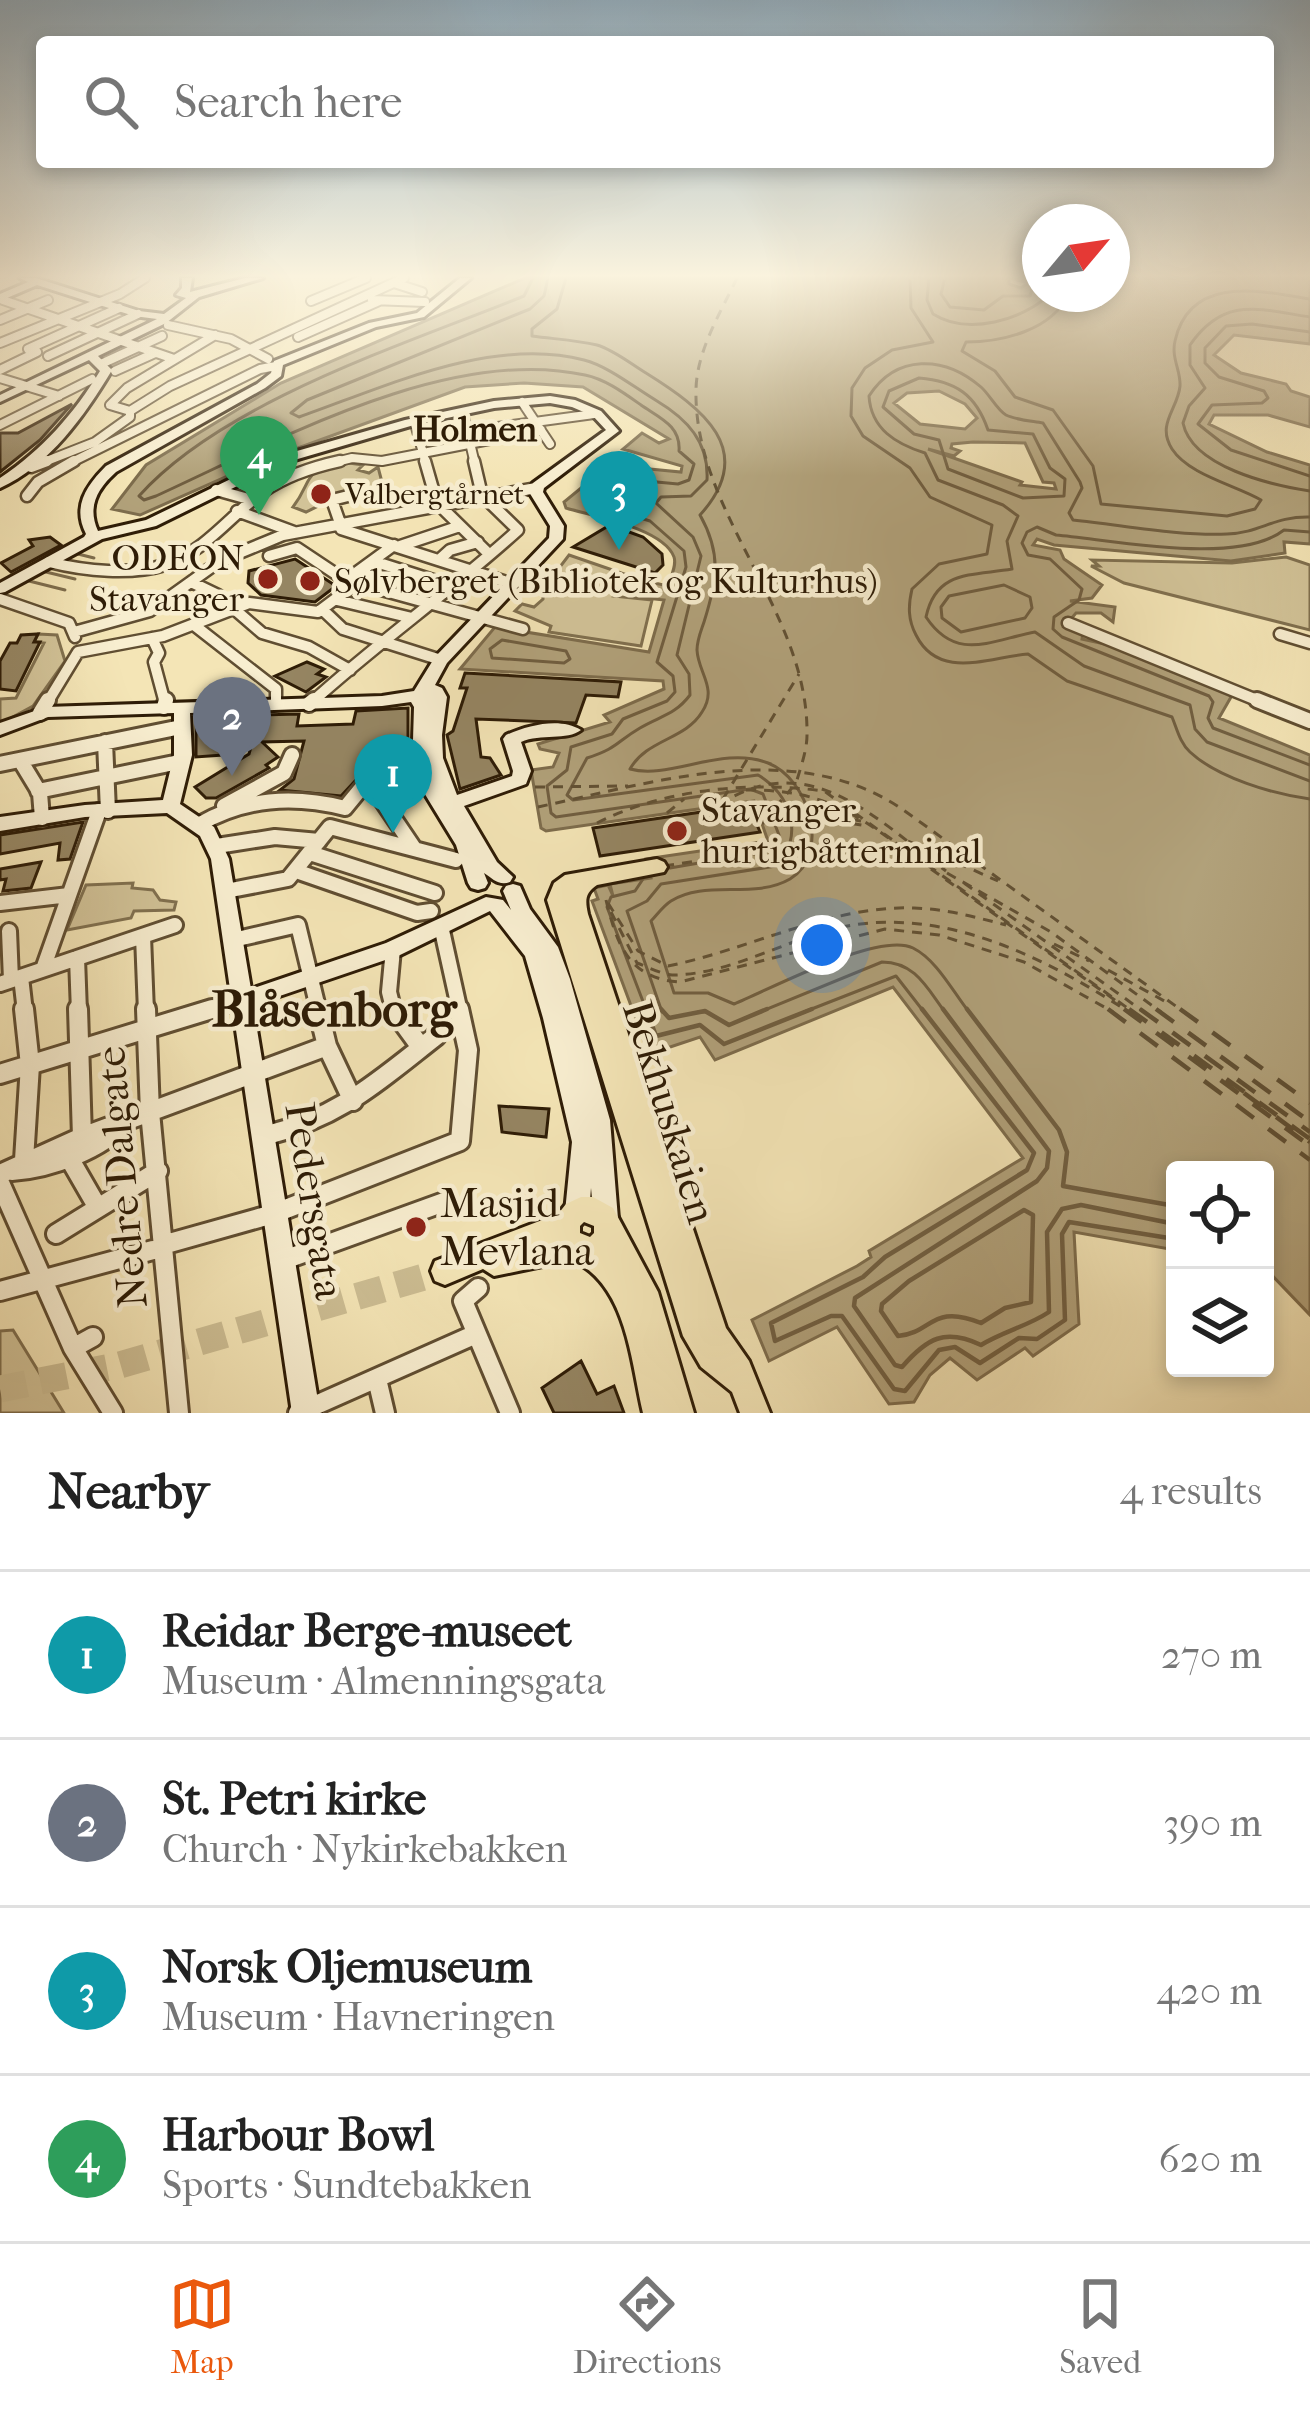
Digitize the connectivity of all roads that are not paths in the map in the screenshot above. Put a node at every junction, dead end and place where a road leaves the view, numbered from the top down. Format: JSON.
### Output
{"nodes":[{"id":1,"x":12,"y":344,"type":"edge"},
{"id":2,"x":50,"y":344,"type":"edge"},
{"id":3,"x":64,"y":344,"type":"edge"},
{"id":4,"x":116,"y":344,"type":"edge"},
{"id":5,"x":124,"y":344,"type":"edge"},
{"id":6,"x":146,"y":344,"type":"edge"},
{"id":7,"x":200,"y":344,"type":"edge"},
{"id":8,"x":239,"y":344,"type":"edge"},
{"id":9,"x":263,"y":344,"type":"edge"},
{"id":10,"x":322,"y":344,"type":"edge"},
{"id":11,"x":138,"y":348,"type":"junction"},
{"id":12,"x":252,"y":349,"type":"junction"},
{"id":13,"x":38,"y":352,"type":"junction"},
{"id":14,"x":155,"y":353,"type":"junction"},
{"id":15,"x":174,"y":359,"type":"junction"},
{"id":16,"x":272,"y":362,"type":"junction"},
{"id":17,"x":71,"y":364,"type":"junction"},
{"id":18,"x":100,"y":369,"type":"junction"},
{"id":19,"x":0,"y":374,"type":"edge"},
{"id":20,"x":26,"y":386,"type":"junction"},
{"id":21,"x":128,"y":388,"type":"junction"},
{"id":22,"x":59,"y":396,"type":"junction"},
{"id":23,"x":0,"y":399,"type":"edge"},
{"id":24,"x":522,"y":402,"type":"junction"},
{"id":25,"x":130,"y":411,"type":"junction"},
{"id":26,"x":463,"y":413,"type":"junction"},
{"id":27,"x":594,"y":414,"type":"junction"},
{"id":28,"x":3,"y":421,"type":"edge"},
{"id":29,"x":414,"y":423,"type":"junction"},
{"id":30,"x":537,"y":425,"type":"junction"},
{"id":31,"x":468,"y":430,"type":"junction"},
{"id":32,"x":106,"y":435,"type":"junction"},
{"id":33,"x":124,"y":439,"type":"junction"},
{"id":34,"x":471,"y":443,"type":"junction"},
{"id":35,"x":550,"y":444,"type":"dead end"},
{"id":36,"x":147,"y":447,"type":"junction"},
{"id":37,"x":425,"y":452,"type":"junction"},
{"id":38,"x":77,"y":460,"type":"junction"},
{"id":39,"x":32,"y":467,"type":"dead end"},
{"id":40,"x":0,"y":484,"type":"edge"},
{"id":41,"x":536,"y":488,"type":"junction"},
{"id":42,"x":216,"y":490,"type":"junction"},
{"id":43,"x":356,"y":494,"type":"dead end"},
{"id":44,"x":482,"y":495,"type":"junction"},
{"id":45,"x":27,"y":496,"type":"dead end"},
{"id":46,"x":252,"y":500,"type":"junction"},
{"id":47,"x":436,"y":503,"type":"junction"},
{"id":48,"x":237,"y":512,"type":"junction"},
{"id":49,"x":340,"y":523,"type":"junction"},
{"id":50,"x":460,"y":526,"type":"junction"},
{"id":51,"x":294,"y":532,"type":"junction"},
{"id":52,"x":95,"y":536,"type":"junction"},
{"id":53,"x":478,"y":542,"type":"junction"},
{"id":54,"x":396,"y":546,"type":"junction"},
{"id":55,"x":489,"y":554,"type":"junction"},
{"id":56,"x":269,"y":556,"type":"dead end"},
{"id":57,"x":439,"y":560,"type":"junction"},
{"id":58,"x":373,"y":561,"type":"junction"},
{"id":59,"x":49,"y":562,"type":"junction"},
{"id":60,"x":167,"y":564,"type":"junction"},
{"id":61,"x":471,"y":571,"type":"junction"},
{"id":62,"x":193,"y":580,"type":"junction"},
{"id":63,"x":345,"y":580,"type":"junction"},
{"id":64,"x":513,"y":584,"type":"junction"},
{"id":65,"x":454,"y":587,"type":"junction"},
{"id":66,"x":0,"y":589,"type":"edge"},
{"id":67,"x":0,"y":599,"type":"edge"},
{"id":68,"x":338,"y":600,"type":"junction"},
{"id":69,"x":435,"y":604,"type":"junction"},
{"id":70,"x":233,"y":609,"type":"junction"},
{"id":71,"x":322,"y":610,"type":"junction"},
{"id":72,"x":412,"y":618,"type":"junction"},
{"id":73,"x":478,"y":618,"type":"junction"},
{"id":74,"x":1068,"y":622,"type":"dead end"},
{"id":75,"x":194,"y":625,"type":"junction"},
{"id":76,"x":523,"y":629,"type":"dead end"},
{"id":77,"x":74,"y":631,"type":"junction"},
{"id":78,"x":1280,"y":634,"type":"dead end"},
{"id":79,"x":152,"y":638,"type":"junction"},
{"id":80,"x":379,"y":641,"type":"junction"},
{"id":81,"x":1310,"y":643,"type":"edge"},
{"id":82,"x":78,"y":652,"type":"junction"},
{"id":83,"x":437,"y":658,"type":"junction"},
{"id":84,"x":350,"y":670,"type":"junction"},
{"id":85,"x":426,"y":700,"type":"junction"},
{"id":86,"x":276,"y":704,"type":"junction"},
{"id":87,"x":309,"y":704,"type":"junction"},
{"id":88,"x":173,"y":706,"type":"junction"},
{"id":89,"x":40,"y":713,"type":"junction"},
{"id":90,"x":1310,"y":721,"type":"edge"},
{"id":91,"x":181,"y":728,"type":"junction"},
{"id":92,"x":0,"y":729,"type":"edge"},
{"id":93,"x":105,"y":742,"type":"junction"},
{"id":94,"x":292,"y":755,"type":"dead end"},
{"id":95,"x":20,"y":760,"type":"junction"},
{"id":96,"x":178,"y":762,"type":"junction"},
{"id":97,"x":0,"y":764,"type":"edge"},
{"id":98,"x":106,"y":775,"type":"junction"},
{"id":99,"x":520,"y":780,"type":"junction"},
{"id":100,"x":38,"y":790,"type":"junction"},
{"id":101,"x":452,"y":802,"type":"junction"},
{"id":102,"x":170,"y":806,"type":"junction"},
{"id":103,"x":103,"y":811,"type":"junction"},
{"id":104,"x":218,"y":812,"type":"junction"},
{"id":105,"x":42,"y":818,"type":"junction"},
{"id":106,"x":0,"y":824,"type":"edge"},
{"id":107,"x":198,"y":825,"type":"junction"},
{"id":108,"x":217,"y":845,"type":"junction"},
{"id":109,"x":315,"y":847,"type":"junction"},
{"id":110,"x":414,"y":848,"type":"junction"},
{"id":111,"x":456,"y":860,"type":"dead end"},
{"id":112,"x":657,"y":867,"type":"dead end"},
{"id":113,"x":296,"y":871,"type":"junction"},
{"id":114,"x":602,"y":875,"type":"junction"},
{"id":115,"x":226,"y":891,"type":"junction"},
{"id":116,"x":492,"y":891,"type":"junction"},
{"id":117,"x":435,"y":893,"type":"dead end"},
{"id":118,"x":69,"y":895,"type":"junction"},
{"id":119,"x":0,"y":903,"type":"edge"},
{"id":120,"x":436,"y":918,"type":"junction"},
{"id":121,"x":175,"y":925,"type":"dead end"},
{"id":122,"x":9,"y":931,"type":"dead end"},
{"id":123,"x":143,"y":936,"type":"junction"},
{"id":124,"x":233,"y":940,"type":"junction"},
{"id":125,"x":393,"y":949,"type":"junction"},
{"id":126,"x":77,"y":958,"type":"junction"},
{"id":127,"x":43,"y":969,"type":"junction"},
{"id":128,"x":309,"y":977,"type":"junction"},
{"id":129,"x":11,"y":980,"type":"edge"},
{"id":130,"x":242,"y":1000,"type":"junction"},
{"id":131,"x":146,"y":1030,"type":"junction"},
{"id":132,"x":327,"y":1046,"type":"junction"},
{"id":133,"x":78,"y":1050,"type":"junction"},
{"id":134,"x":610,"y":1062,"type":"junction"},
{"id":135,"x":30,"y":1065,"type":"junction"},
{"id":136,"x":255,"y":1073,"type":"junction"},
{"id":137,"x":0,"y":1074,"type":"edge"},
{"id":138,"x":353,"y":1101,"type":"junction"},
{"id":139,"x":150,"y":1112,"type":"junction"},
{"id":140,"x":127,"y":1120,"type":"junction"},
{"id":141,"x":264,"y":1136,"type":"junction"},
{"id":142,"x":82,"y":1137,"type":"junction"},
{"id":143,"x":68,"y":1156,"type":"junction"},
{"id":144,"x":158,"y":1171,"type":"junction"},
{"id":145,"x":9,"y":1172,"type":"edge"},
{"id":146,"x":447,"y":1201,"type":"dead end"},
{"id":147,"x":98,"y":1208,"type":"junction"},
{"id":148,"x":273,"y":1214,"type":"junction"},
{"id":149,"x":607,"y":1223,"type":"junction"},
{"id":150,"x":576,"y":1233,"type":"junction"},
{"id":151,"x":56,"y":1234,"type":"dead end"},
{"id":152,"x":160,"y":1247,"type":"junction"},
{"id":153,"x":284,"y":1260,"type":"junction"},
{"id":154,"x":465,"y":1274,"type":"joint"},
{"id":155,"x":44,"y":1278,"type":"junction"},
{"id":156,"x":0,"y":1291,"type":"edge"},
{"id":157,"x":476,"y":1334,"type":"junction"},
{"id":158,"x":714,"y":1336,"type":"junction"},
{"id":159,"x":93,"y":1337,"type":"dead end"},
{"id":160,"x":73,"y":1348,"type":"junction"},
{"id":161,"x":377,"y":1379,"type":"junction"},
{"id":162,"x":744,"y":1383,"type":"junction"},
{"id":163,"x":304,"y":1412,"type":"edge"},
{"id":164,"x":112,"y":1413,"type":"edge"},
{"id":165,"x":179,"y":1413,"type":"edge"},
{"id":166,"x":385,"y":1413,"type":"edge"},
{"id":167,"x":510,"y":1413,"type":"edge"},
{"id":168,"x":658,"y":1413,"type":"edge"},
{"id":169,"x":679,"y":1413,"type":"edge"},
{"id":170,"x":755,"y":1413,"type":"edge"}],
"edges":[{"from":1,"to":13,"type":"street"},
{"from":2,"to":13,"type":"street"},
{"from":3,"to":13,"type":"street"},
{"from":4,"to":18,"type":"street"},
{"from":5,"to":11,"type":"street"},
{"from":6,"to":11,"type":"street"},
{"from":7,"to":15,"type":"street"},
{"from":8,"to":12,"type":"street"},
{"from":9,"to":12,"type":"street"},
{"from":10,"to":16,"type":"street"},
{"from":11,"to":14,"type":"street"},
{"from":11,"to":18,"type":"street"},
{"from":12,"to":16,"type":"street"},
{"from":12,"to":25,"type":"street"},
{"from":13,"to":17,"type":"street"},
{"from":13,"to":19,"type":"street"},
{"from":14,"to":15,"type":"street"},
{"from":14,"to":18,"type":"street"},
{"from":15,"to":21,"type":"street"},
{"from":16,"to":33,"type":"street"},
{"from":16,"to":36,"type":"street"},
{"from":17,"to":18,"type":"street"},
{"from":17,"to":20,"type":"street"},
{"from":18,"to":21,"type":"street"},
{"from":18,"to":22,"type":"street"},
{"from":18,"to":40,"type":"street"},
{"from":19,"to":20,"type":"street"},
{"from":20,"to":22,"type":"street"},
{"from":20,"to":23,"type":"street"},
{"from":21,"to":25,"type":"street"},
{"from":22,"to":28,"type":"street"},
{"from":24,"to":26,"type":"street"},
{"from":24,"to":27,"type":"street"},
{"from":24,"to":30,"type":"street"},
{"from":25,"to":32,"type":"street"},
{"from":26,"to":29,"type":"street"},
{"from":26,"to":31,"type":"street"},
{"from":27,"to":30,"type":"street"},
{"from":27,"to":41,"type":"street"},
{"from":29,"to":37,"type":"street"},
{"from":29,"to":42,"type":"street"},
{"from":30,"to":31,"type":"street"},
{"from":30,"to":34,"type":"street"},
{"from":30,"to":35,"type":"street"},
{"from":31,"to":34,"type":"street"},
{"from":32,"to":38,"type":"street"},
{"from":32,"to":39,"type":"street"},
{"from":33,"to":36,"type":"street"},
{"from":33,"to":38,"type":"street"},
{"from":34,"to":37,"type":"street"},
{"from":34,"to":44,"type":"street"},
{"from":36,"to":52,"type":"street"},
{"from":37,"to":46,"type":"street"},
{"from":37,"to":47,"type":"street"},
{"from":38,"to":45,"type":"street"},
{"from":41,"to":44,"type":"street"},
{"from":41,"to":64,"type":"street"},
{"from":42,"to":46,"type":"street"},
{"from":42,"to":52,"type":"street"},
{"from":43,"to":49,"type":"street"},
{"from":44,"to":47,"type":"street"},
{"from":44,"to":55,"type":"street"},
{"from":46,"to":48,"type":"street"},
{"from":47,"to":49,"type":"street"},
{"from":47,"to":50,"type":"street"},
{"from":48,"to":51,"type":"street"},
{"from":48,"to":60,"type":"street"},
{"from":49,"to":51,"type":"street"},
{"from":49,"to":54,"type":"street"},
{"from":50,"to":53,"type":"street"},
{"from":50,"to":54,"type":"street"},
{"from":51,"to":62,"type":"street"},
{"from":52,"to":59,"type":"street"},
{"from":53,"to":55,"type":"street"},
{"from":53,"to":57,"type":"street"},
{"from":54,"to":57,"type":"street"},
{"from":54,"to":58,"type":"street"},
{"from":55,"to":61,"type":"street"},
{"from":56,"to":63,"type":"street"},
{"from":57,"to":61,"type":"street"},
{"from":58,"to":63,"type":"street"},
{"from":58,"to":65,"type":"street"},
{"from":59,"to":60,"type":"street"},
{"from":59,"to":66,"type":"street"},
{"from":60,"to":62,"type":"street"},
{"from":61,"to":64,"type":"street"},
{"from":61,"to":65,"type":"street"},
{"from":62,"to":70,"type":"street"},
{"from":62,"to":77,"type":"street"},
{"from":63,"to":68,"type":"street"},
{"from":63,"to":69,"type":"street"},
{"from":64,"to":73,"type":"street"},
{"from":65,"to":69,"type":"street"},
{"from":67,"to":77,"type":"street"},
{"from":68,"to":71,"type":"street"},
{"from":68,"to":72,"type":"street"},
{"from":69,"to":72,"type":"street"},
{"from":69,"to":73,"type":"street"},
{"from":70,"to":71,"type":"street"},
{"from":70,"to":75,"type":"street"},
{"from":70,"to":84,"type":"street"},
{"from":71,"to":80,"type":"street"},
{"from":72,"to":80,"type":"street"},
{"from":73,"to":76,"type":"street"},
{"from":73,"to":83,"type":"street"},
{"from":74,"to":90,"type":"street"},
{"from":75,"to":79,"type":"street"},
{"from":75,"to":86,"type":"street"},
{"from":77,"to":82,"type":"street"},
{"from":78,"to":81,"type":"street"},
{"from":79,"to":82,"type":"street"},
{"from":79,"to":88,"type":"street"},
{"from":80,"to":83,"type":"street"},
{"from":80,"to":84,"type":"street"},
{"from":82,"to":89,"type":"street"},
{"from":83,"to":85,"type":"street"},
{"from":84,"to":87,"type":"street"},
{"from":85,"to":87,"type":"street"},
{"from":85,"to":101,"type":"street"},
{"from":85,"to":116,"type":"street"},
{"from":86,"to":87,"type":"street"},
{"from":86,"to":88,"type":"street"},
{"from":88,"to":89,"type":"street"},
{"from":88,"to":91,"type":"street"},
{"from":89,"to":92,"type":"street"},
{"from":91,"to":93,"type":"street"},
{"from":91,"to":96,"type":"street"},
{"from":93,"to":95,"type":"street"},
{"from":93,"to":98,"type":"street"},
{"from":94,"to":104,"type":"street"},
{"from":95,"to":97,"type":"street"},
{"from":95,"to":100,"type":"street"},
{"from":96,"to":98,"type":"street"},
{"from":96,"to":102,"type":"street"},
{"from":98,"to":100,"type":"street"},
{"from":98,"to":103,"type":"street"},
{"from":99,"to":99,"type":"street"},
{"from":99,"to":101,"type":"street"},
{"from":100,"to":105,"type":"street"},
{"from":101,"to":116,"type":"street"},
{"from":102,"to":103,"type":"street"},
{"from":102,"to":107,"type":"street"},
{"from":103,"to":105,"type":"street"},
{"from":103,"to":118,"type":"street"},
{"from":104,"to":107,"type":"street"},
{"from":104,"to":110,"type":"street"},
{"from":105,"to":106,"type":"street"},
{"from":107,"to":108,"type":"street"},
{"from":108,"to":109,"type":"street"},
{"from":108,"to":115,"type":"street","name":"Pedersgata"},
{"from":109,"to":110,"type":"street"},
{"from":109,"to":113,"type":"street"},
{"from":109,"to":117,"type":"street"},
{"from":110,"to":111,"type":"street"},
{"from":112,"to":114,"type":"main road","name":"Bekhuskaien"},
{"from":113,"to":115,"type":"street"},
{"from":113,"to":120,"type":"street"},
{"from":114,"to":134,"type":"main road","name":"Bekhuskaien"},
{"from":114,"to":158,"type":"main road","name":"Bekhuskaien"},
{"from":115,"to":124,"type":"street","name":"Pedersgata"},
{"from":116,"to":120,"type":"street"},
{"from":116,"to":149,"type":"street"},
{"from":116,"to":150,"type":"street"},
{"from":118,"to":119,"type":"street"},
{"from":118,"to":127,"type":"street"},
{"from":120,"to":125,"type":"street"},
{"from":120,"to":148,"type":"street"},
{"from":121,"to":123,"type":"street"},
{"from":122,"to":129,"type":"street"},
{"from":123,"to":126,"type":"street"},
{"from":123,"to":131,"type":"street","name":"Nedre Dalgate"},
{"from":124,"to":128,"type":"street"},
{"from":124,"to":130,"type":"street","name":"Pedersgata"},
{"from":125,"to":128,"type":"street"},
{"from":125,"to":138,"type":"street"},
{"from":126,"to":127,"type":"street"},
{"from":126,"to":133,"type":"street"},
{"from":127,"to":129,"type":"street"},
{"from":128,"to":130,"type":"street"},
{"from":128,"to":132,"type":"street"},
{"from":129,"to":135,"type":"street"},
{"from":130,"to":131,"type":"street"},
{"from":130,"to":136,"type":"street","name":"Pedersgata"},
{"from":131,"to":133,"type":"street"},
{"from":131,"to":139,"type":"street","name":"Nedre Dalgate"},
{"from":132,"to":136,"type":"street"},
{"from":132,"to":138,"type":"street"},
{"from":133,"to":135,"type":"street"},
{"from":133,"to":142,"type":"street"},
{"from":134,"to":158,"type":"main road"},
{"from":134,"to":162,"type":"main road","name":"Bekhuskaien"},
{"from":135,"to":137,"type":"street"},
{"from":135,"to":145,"type":"street"},
{"from":136,"to":139,"type":"street"},
{"from":136,"to":141,"type":"street","name":"Pedersgata"},
{"from":138,"to":141,"type":"street"},
{"from":139,"to":140,"type":"street"},
{"from":139,"to":144,"type":"street","name":"Nedre Dalgate"},
{"from":140,"to":142,"type":"street"},
{"from":140,"to":143,"type":"street"},
{"from":141,"to":148,"type":"street","name":"Pedersgata"},
{"from":142,"to":145,"type":"street"},
{"from":143,"to":145,"type":"street"},
{"from":143,"to":147,"type":"street"},
{"from":144,"to":147,"type":"street"},
{"from":144,"to":152,"type":"street","name":"Nedre Dalgate"},
{"from":145,"to":155,"type":"street"},
{"from":146,"to":153,"type":"street"},
{"from":147,"to":151,"type":"street"},
{"from":148,"to":152,"type":"street"},
{"from":148,"to":153,"type":"street","name":"Pedersgata"},
{"from":149,"to":150,"type":"main road"},
{"from":149,"to":169,"type":"main road"},
{"from":150,"to":154,"type":"main road"},
{"from":150,"to":168,"type":"main road"},
{"from":152,"to":155,"type":"street"},
{"from":152,"to":165,"type":"street","name":"Nedre Dalgate"},
{"from":153,"to":163,"type":"street","name":"Pedersgata"},
{"from":154,"to":157,"type":"street"},
{"from":155,"to":156,"type":"street"},
{"from":155,"to":160,"type":"street"},
{"from":157,"to":161,"type":"street"},
{"from":157,"to":167,"type":"street"},
{"from":158,"to":162,"type":"main road","name":"Bekhuskaien"},
{"from":159,"to":160,"type":"street"},
{"from":160,"to":164,"type":"street"},
{"from":161,"to":163,"type":"street"},
{"from":161,"to":166,"type":"street"},
{"from":162,"to":170,"type":"main road","name":"Bekhuskaien"}]}
